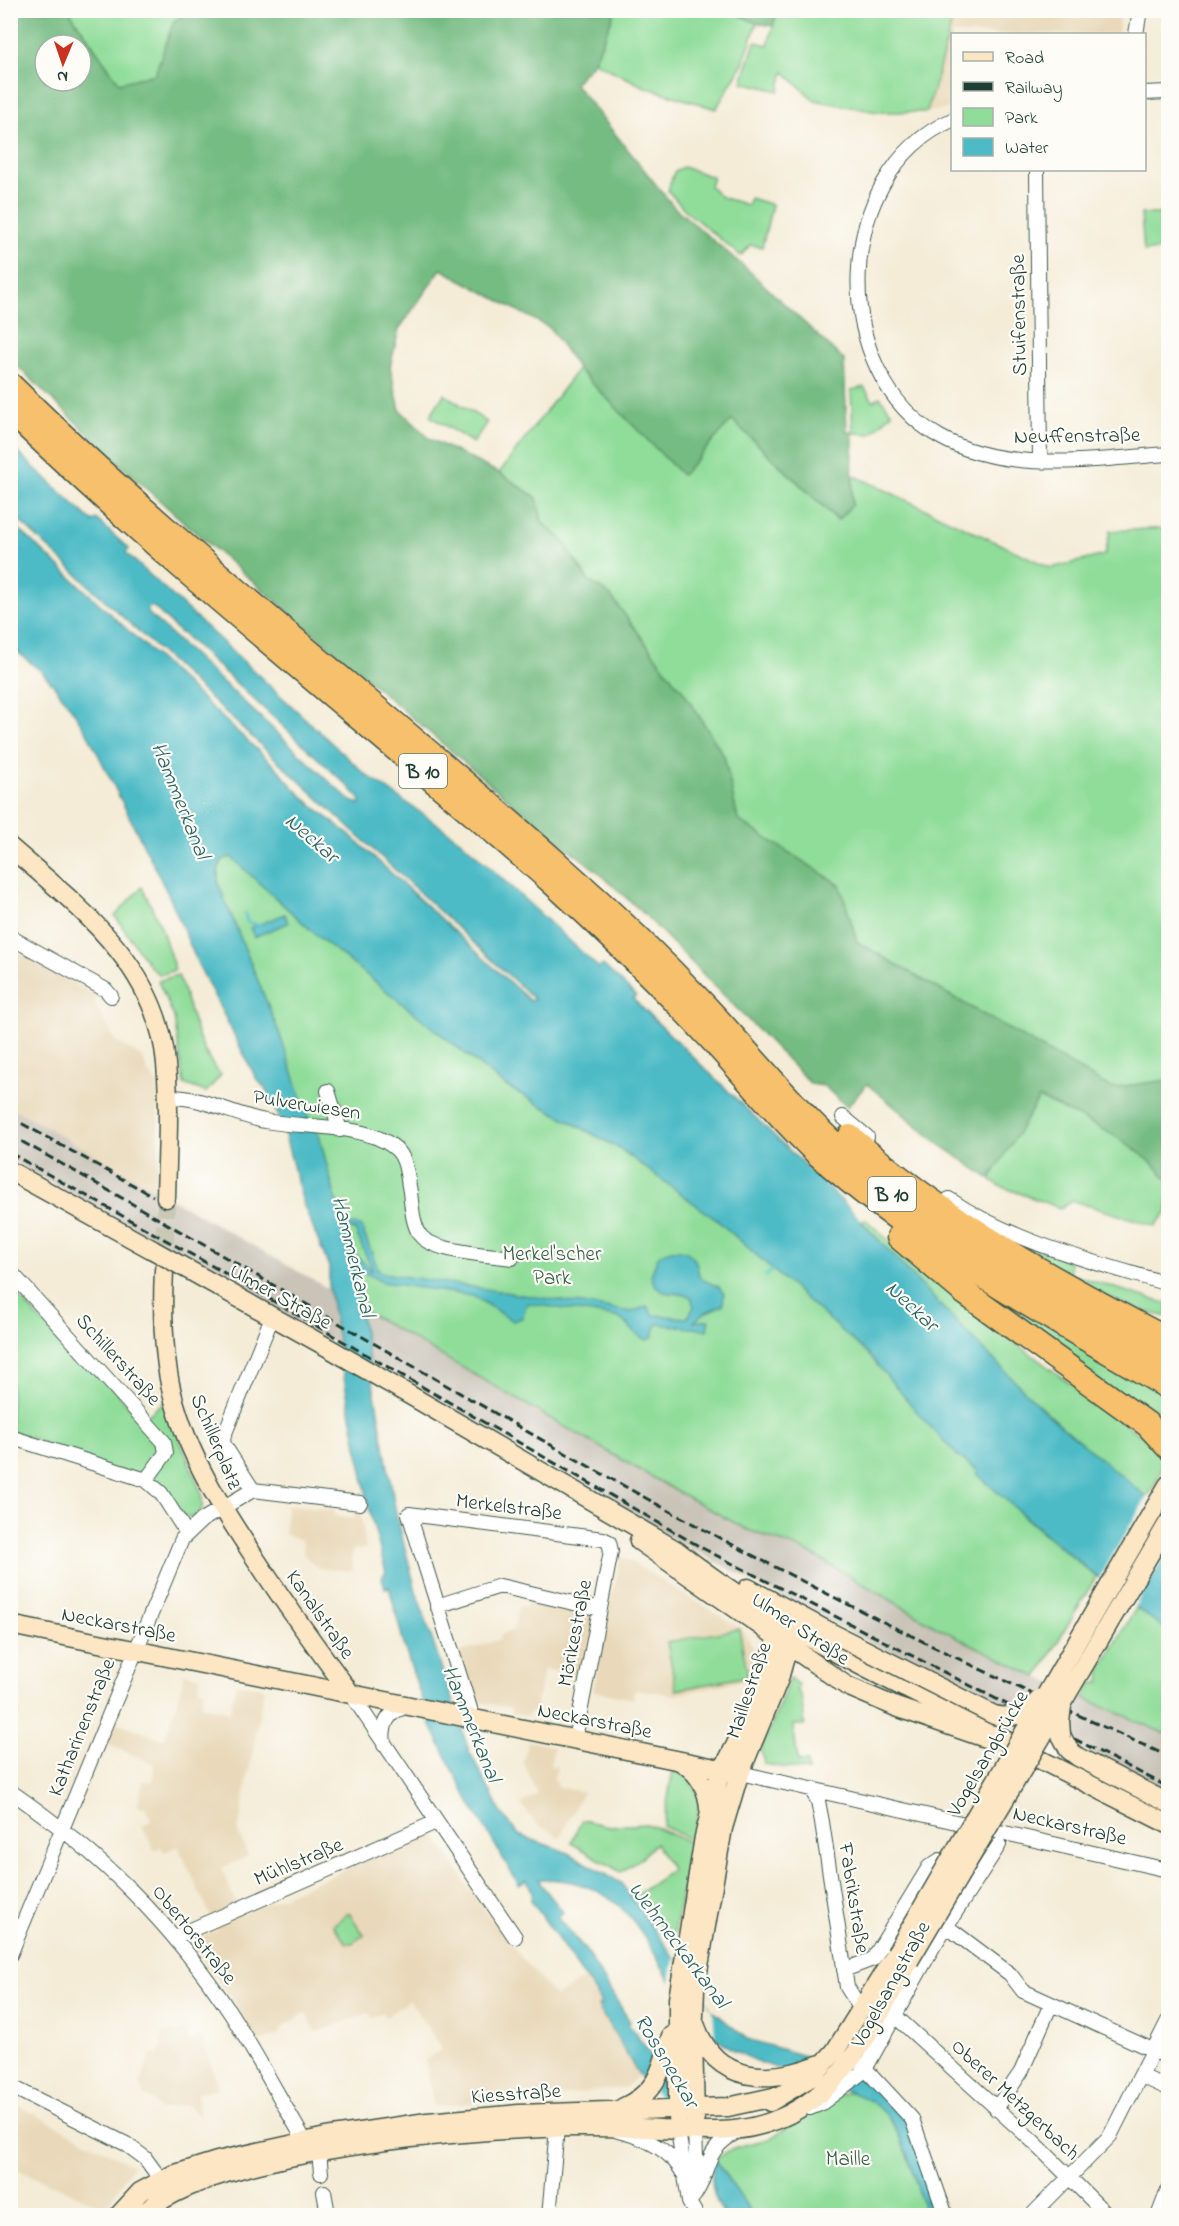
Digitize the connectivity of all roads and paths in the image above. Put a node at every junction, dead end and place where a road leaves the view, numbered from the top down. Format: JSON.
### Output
{"nodes":[{"id":1,"x":1140,"y":10,"type":"edge"},
{"id":2,"x":1136,"y":33,"type":"edge"},
{"id":3,"x":1168,"y":92,"type":"edge"},
{"id":4,"x":1146,"y":93,"type":"edge"},
{"id":5,"x":951,"y":121,"type":"edge"},
{"id":6,"x":1038,"y":171,"type":"edge"},
{"id":7,"x":10,"y":385,"type":"edge"},
{"id":8,"x":10,"y":410,"type":"edge"},
{"id":9,"x":1168,"y":454,"type":"edge"},
{"id":10,"x":1040,"y":460,"type":"junction"},
{"id":11,"x":10,"y":847,"type":"edge"},
{"id":12,"x":10,"y":937,"type":"edge"},
{"id":13,"x":665,"y":965,"type":"junction"},
{"id":14,"x":111,"y":996,"type":"dead end"},
{"id":15,"x":328,"y":1091,"type":"dead end"},
{"id":16,"x":168,"y":1097,"type":"junction"},
{"id":17,"x":843,"y":1118,"type":"dead end"},
{"id":18,"x":340,"y":1130,"type":"junction"},
{"id":19,"x":816,"y":1152,"type":"junction"},
{"id":20,"x":10,"y":1171,"type":"edge"},
{"id":21,"x":166,"y":1198,"type":"tunnel mouth"},
{"id":22,"x":512,"y":1258,"type":"dead end"},
{"id":23,"x":164,"y":1270,"type":"tunnel mouth"},
{"id":24,"x":10,"y":1271,"type":"edge"},
{"id":25,"x":1168,"y":1284,"type":"edge"},
{"id":26,"x":1097,"y":1302,"type":"junction"},
{"id":27,"x":272,"y":1317,"type":"junction"},
{"id":28,"x":1168,"y":1322,"type":"edge"},
{"id":29,"x":1168,"y":1340,"type":"edge"},
{"id":30,"x":1168,"y":1360,"type":"edge"},
{"id":31,"x":1168,"y":1387,"type":"edge"},
{"id":32,"x":1137,"y":1417,"type":"junction"},
{"id":33,"x":1168,"y":1430,"type":"edge"},
{"id":34,"x":10,"y":1437,"type":"edge"},
{"id":35,"x":1168,"y":1447,"type":"edge"},
{"id":36,"x":146,"y":1480,"type":"junction"},
{"id":37,"x":1168,"y":1485,"type":"edge"},
{"id":38,"x":253,"y":1490,"type":"junction"},
{"id":39,"x":589,"y":1500,"type":"junction"},
{"id":40,"x":360,"y":1503,"type":"dead end"},
{"id":41,"x":221,"y":1508,"type":"junction"},
{"id":42,"x":1168,"y":1523,"type":"edge"},
{"id":43,"x":186,"y":1532,"type":"junction"},
{"id":44,"x":603,"y":1539,"type":"joint"},
{"id":45,"x":676,"y":1550,"type":"junction"},
{"id":46,"x":437,"y":1605,"type":"junction"},
{"id":47,"x":728,"y":1605,"type":"junction"},
{"id":48,"x":600,"y":1609,"type":"junction"},
{"id":49,"x":10,"y":1625,"type":"edge"},
{"id":50,"x":785,"y":1638,"type":"junction"},
{"id":51,"x":134,"y":1650,"type":"junction"},
{"id":52,"x":779,"y":1678,"type":"junction"},
{"id":53,"x":833,"y":1678,"type":"junction"},
{"id":54,"x":759,"y":1683,"type":"junction"},
{"id":55,"x":1058,"y":1692,"type":"junction"},
{"id":56,"x":351,"y":1694,"type":"junction"},
{"id":57,"x":415,"y":1707,"type":"junction"},
{"id":58,"x":470,"y":1718,"type":"junction"},
{"id":59,"x":575,"y":1739,"type":"junction"},
{"id":60,"x":1012,"y":1746,"type":"junction"},
{"id":61,"x":385,"y":1747,"type":"junction"},
{"id":62,"x":676,"y":1759,"type":"junction"},
{"id":63,"x":732,"y":1771,"type":"junction"},
{"id":64,"x":811,"y":1789,"type":"junction"},
{"id":65,"x":10,"y":1791,"type":"edge"},
{"id":66,"x":1168,"y":1803,"type":"edge"},
{"id":67,"x":709,"y":1811,"type":"junction"},
{"id":68,"x":436,"y":1822,"type":"junction"},
{"id":69,"x":1168,"y":1824,"type":"edge"},
{"id":70,"x":63,"y":1828,"type":"junction"},
{"id":71,"x":999,"y":1845,"type":"dead end"},
{"id":72,"x":1168,"y":1870,"type":"edge"},
{"id":73,"x":977,"y":1879,"type":"junction"},
{"id":74,"x":946,"y":1926,"type":"junction"},
{"id":75,"x":175,"y":1937,"type":"junction"},
{"id":76,"x":515,"y":1937,"type":"dead end"},
{"id":77,"x":10,"y":1955,"type":"edge"},
{"id":78,"x":902,"y":1957,"type":"junction"},
{"id":79,"x":844,"y":1970,"type":"junction"},
{"id":80,"x":1051,"y":2004,"type":"junction"},
{"id":81,"x":686,"y":2010,"type":"junction"},
{"id":82,"x":862,"y":2011,"type":"junction"},
{"id":83,"x":894,"y":2015,"type":"junction"},
{"id":84,"x":1168,"y":2021,"type":"edge"},
{"id":85,"x":850,"y":2045,"type":"junction"},
{"id":86,"x":1154,"y":2050,"type":"junction"},
{"id":87,"x":1168,"y":2057,"type":"edge"},
{"id":88,"x":853,"y":2071,"type":"junction"},
{"id":89,"x":802,"y":2075,"type":"junction"},
{"id":90,"x":1141,"y":2076,"type":"junction"},
{"id":91,"x":10,"y":2086,"type":"edge"},
{"id":92,"x":1168,"y":2088,"type":"edge"},
{"id":93,"x":778,"y":2096,"type":"junction"},
{"id":94,"x":996,"y":2109,"type":"junction"},
{"id":95,"x":614,"y":2110,"type":"junction"},
{"id":96,"x":686,"y":2119,"type":"junction"},
{"id":97,"x":770,"y":2123,"type":"junction"},
{"id":98,"x":557,"y":2128,"type":"junction"},
{"id":99,"x":608,"y":2128,"type":"junction"},
{"id":100,"x":739,"y":2131,"type":"junction"},
{"id":101,"x":312,"y":2147,"type":"junction"},
{"id":102,"x":321,"y":2173,"type":"dead end"},
{"id":103,"x":695,"y":2178,"type":"junction"},
{"id":104,"x":1071,"y":2178,"type":"junction"},
{"id":105,"x":161,"y":2180,"type":"junction"},
{"id":106,"x":188,"y":2187,"type":"junction"},
{"id":107,"x":1168,"y":2190,"type":"edge"},
{"id":108,"x":324,"y":2192,"type":"dead end"},
{"id":109,"x":689,"y":2202,"type":"junction"},
{"id":110,"x":155,"y":2203,"type":"junction"},
{"id":111,"x":329,"y":2215,"type":"edge"},
{"id":112,"x":118,"y":2216,"type":"edge"},
{"id":113,"x":141,"y":2216,"type":"edge"},
{"id":114,"x":549,"y":2216,"type":"edge"},
{"id":115,"x":697,"y":2216,"type":"edge"},
{"id":116,"x":946,"y":2216,"type":"edge"},
{"id":117,"x":1031,"y":2216,"type":"edge"},
{"id":118,"x":1108,"y":2216,"type":"edge"},
{"id":119,"x":1158,"y":2216,"type":"edge"}],
"edges":[{"from":1,"to":2,"type":"street"},
{"from":3,"to":4,"type":"street"},
{"from":5,"to":10,"type":"street","name":"Neuffenstraße"},
{"from":6,"to":10,"type":"street","name":"Stuifenstraße"},
{"from":7,"to":13,"type":"highway","number":"B 10"},
{"from":8,"to":19,"type":"highway","number":"B 10"},
{"from":9,"to":10,"type":"street","name":"Neuffenstraße"},
{"from":11,"to":16,"type":"main road"},
{"from":12,"to":14,"type":"street"},
{"from":13,"to":26,"type":"highway"},
{"from":13,"to":30,"type":"highway","number":"B 10"},
{"from":15,"to":18,"type":"street"},
{"from":16,"to":18,"type":"street","name":"Pulverwiesen"},
{"from":16,"to":21,"type":"main road"},
{"from":17,"to":25,"type":"street"},
{"from":18,"to":22,"type":"street","name":"Pulverwiesen"},
{"from":19,"to":31,"type":"highway","number":"B 10"},
{"from":19,"to":32,"type":"highway"},
{"from":20,"to":27,"type":"main road","name":"Ulmer Straße","bridge":true},
{"from":23,"to":41,"type":"main road","name":"Schillerplatz"},
{"from":24,"to":36,"type":"street","name":"Schillerstraße"},
{"from":26,"to":28,"type":"highway"},
{"from":26,"to":29,"type":"highway"},
{"from":27,"to":38,"type":"street"},
{"from":27,"to":39,"type":"main road","name":"Ulmer Straße"},
{"from":32,"to":33,"type":"highway"},
{"from":32,"to":35,"type":"highway"},
{"from":34,"to":36,"type":"street"},
{"from":36,"to":43,"type":"street"},
{"from":37,"to":55,"type":"main road","name":"Vogelsangbrücke"},
{"from":38,"to":40,"type":"street"},
{"from":38,"to":41,"type":"street"},
{"from":39,"to":45,"type":"main road","name":"Ulmer Straße"},
{"from":39,"to":47,"type":"main road","name":"Ulmer Straße"},
{"from":41,"to":43,"type":"street"},
{"from":41,"to":56,"type":"main road","name":"Kanalstraße"},
{"from":42,"to":55,"type":"main road","name":"Vogelsangbrücke"},
{"from":43,"to":51,"type":"street","name":"Katharinenstraße"},
{"from":44,"to":46,"type":"street","name":"Merkelstraße"},
{"from":44,"to":48,"type":"street","name":"Mörikestraße"},
{"from":45,"to":50,"type":"main road","name":"Ulmer Straße"},
{"from":45,"to":55,"type":"main road","bridge":true},
{"from":46,"to":48,"type":"street"},
{"from":46,"to":58,"type":"street"},
{"from":47,"to":50,"type":"main road","name":"Ulmer Straße"},
{"from":47,"to":54,"type":"main road"},
{"from":48,"to":59,"type":"street","name":"Mörikestraße"},
{"from":49,"to":51,"type":"main road","name":"Neckarstraße"},
{"from":50,"to":52,"type":"main road","name":"Maillestraße"},
{"from":50,"to":53,"type":"main road","name":"Ulmer Straße"},
{"from":50,"to":54,"type":"main road","name":"Maillestraße"},
{"from":50,"to":60,"type":"main road","name":"Ulmer Straße"},
{"from":51,"to":56,"type":"main road","name":"Neckarstraße"},
{"from":51,"to":70,"type":"street","name":"Katharinenstraße"},
{"from":52,"to":53,"type":"main road"},
{"from":52,"to":63,"type":"main road","name":"Maillestraße"},
{"from":53,"to":60,"type":"main road","name":"Ulmer Straße"},
{"from":54,"to":63,"type":"main road","name":"Maillestraße"},
{"from":55,"to":66,"type":"main road","bridge":true},
{"from":55,"to":78,"type":"main road","name":"Vogelsangbrücke","bridge":true},
{"from":56,"to":57,"type":"main road","name":"Neckarstraße"},
{"from":56,"to":61,"type":"street","name":"Kanalstraße"},
{"from":57,"to":58,"type":"main road","name":"Neckarstraße"},
{"from":57,"to":61,"type":"street"},
{"from":58,"to":59,"type":"main road","name":"Neckarstraße"},
{"from":59,"to":62,"type":"main road","name":"Neckarstraße"},
{"from":60,"to":69,"type":"main road","name":"Ulmer Straße"},
{"from":61,"to":68,"type":"street","name":"Kanalstraße"},
{"from":62,"to":63,"type":"main road","name":"Neckarstraße"},
{"from":62,"to":67,"type":"main road"},
{"from":63,"to":64,"type":"street","name":"Neckarstraße"},
{"from":63,"to":67,"type":"main road","name":"Maillestraße"},
{"from":63,"to":81,"type":"main road","name":"Maillestraße"},
{"from":64,"to":72,"type":"street","name":"Neckarstraße"},
{"from":64,"to":79,"type":"street","name":"Fabrikstraße"},
{"from":65,"to":70,"type":"street","name":"Obertorstraße"},
{"from":67,"to":81,"type":"main road","name":"Maillestraße"},
{"from":68,"to":75,"type":"street","name":"Mühlstraße"},
{"from":68,"to":76,"type":"street","name":"Kanalstraße"},
{"from":70,"to":75,"type":"street","name":"Obertorstraße"},
{"from":70,"to":77,"type":"street","name":"Katharinenstraße"},
{"from":71,"to":73,"type":"street","name":"Vogelsangstraße"},
{"from":73,"to":74,"type":"street","name":"Vogelsangstraße"},
{"from":73,"to":79,"type":"street"},
{"from":74,"to":80,"type":"street"},
{"from":74,"to":83,"type":"street","name":"Vogelsangstraße"},
{"from":75,"to":101,"type":"street","name":"Obertorstraße"},
{"from":78,"to":82,"type":"main road","name":"Vogelsangbrücke"},
{"from":78,"to":85,"type":"main road","name":"Vogelsangbrücke"},
{"from":79,"to":82,"type":"street","name":"Fabrikstraße"},
{"from":80,"to":86,"type":"street"},
{"from":80,"to":94,"type":"street"},
{"from":81,"to":89,"type":"main road"},
{"from":81,"to":95,"type":"main road","name":"Maillestraße"},
{"from":81,"to":96,"type":"main road","name":"Maillestraße"},
{"from":82,"to":85,"type":"main road","name":"Vogelsangbrücke"},
{"from":83,"to":88,"type":"street","name":"Vogelsangstraße"},
{"from":83,"to":94,"type":"street","name":"Oberer Metzgerbach"},
{"from":84,"to":86,"type":"street"},
{"from":85,"to":88,"type":"main road","name":"Kiesstraße"},
{"from":85,"to":89,"type":"main road"},
{"from":86,"to":87,"type":"street"},
{"from":86,"to":90,"type":"street"},
{"from":88,"to":97,"type":"main road","name":"Kiesstraße"},
{"from":88,"to":116,"type":"street"},
{"from":89,"to":93,"type":"main road","name":"Kiesstraße"},
{"from":90,"to":92,"type":"street"},
{"from":90,"to":104,"type":"street"},
{"from":91,"to":105,"type":"street"},
{"from":93,"to":96,"type":"main road","name":"Kiesstraße"},
{"from":93,"to":97,"type":"main road","name":"Kiesstraße"},
{"from":94,"to":104,"type":"street","name":"Oberer Metzgerbach"},
{"from":95,"to":96,"type":"main road","name":"Kiesstraße"},
{"from":95,"to":101,"type":"main road","name":"Kiesstraße"},
{"from":96,"to":99,"type":"main road","name":"Kiesstraße"},
{"from":96,"to":100,"type":"main road","name":"Kiesstraße"},
{"from":96,"to":103,"type":"street"},
{"from":97,"to":100,"type":"main road","name":"Kiesstraße"},
{"from":98,"to":99,"type":"main road","name":"Kiesstraße"},
{"from":98,"to":101,"type":"main road","name":"Kiesstraße"},
{"from":98,"to":114,"type":"street"},
{"from":99,"to":103,"type":"street"},
{"from":100,"to":103,"type":"street"},
{"from":101,"to":102,"type":"street"},
{"from":101,"to":105,"type":"main road","name":"Kiesstraße"},
{"from":101,"to":106,"type":"main road","name":"Kiesstraße"},
{"from":103,"to":109,"type":"street"},
{"from":103,"to":109,"type":"street"},
{"from":104,"to":117,"type":"street"},
{"from":104,"to":118,"type":"street","name":"Oberer Metzgerbach"},
{"from":105,"to":106,"type":"main road"},
{"from":105,"to":110,"type":"main road"},
{"from":105,"to":112,"type":"main road","name":"Kiesstraße"},
{"from":106,"to":110,"type":"main road","name":"Kiesstraße"},
{"from":107,"to":119,"type":"street"},
{"from":108,"to":111,"type":"street"},
{"from":109,"to":115,"type":"street"},
{"from":110,"to":113,"type":"main road","name":"Kiesstraße"}]}
